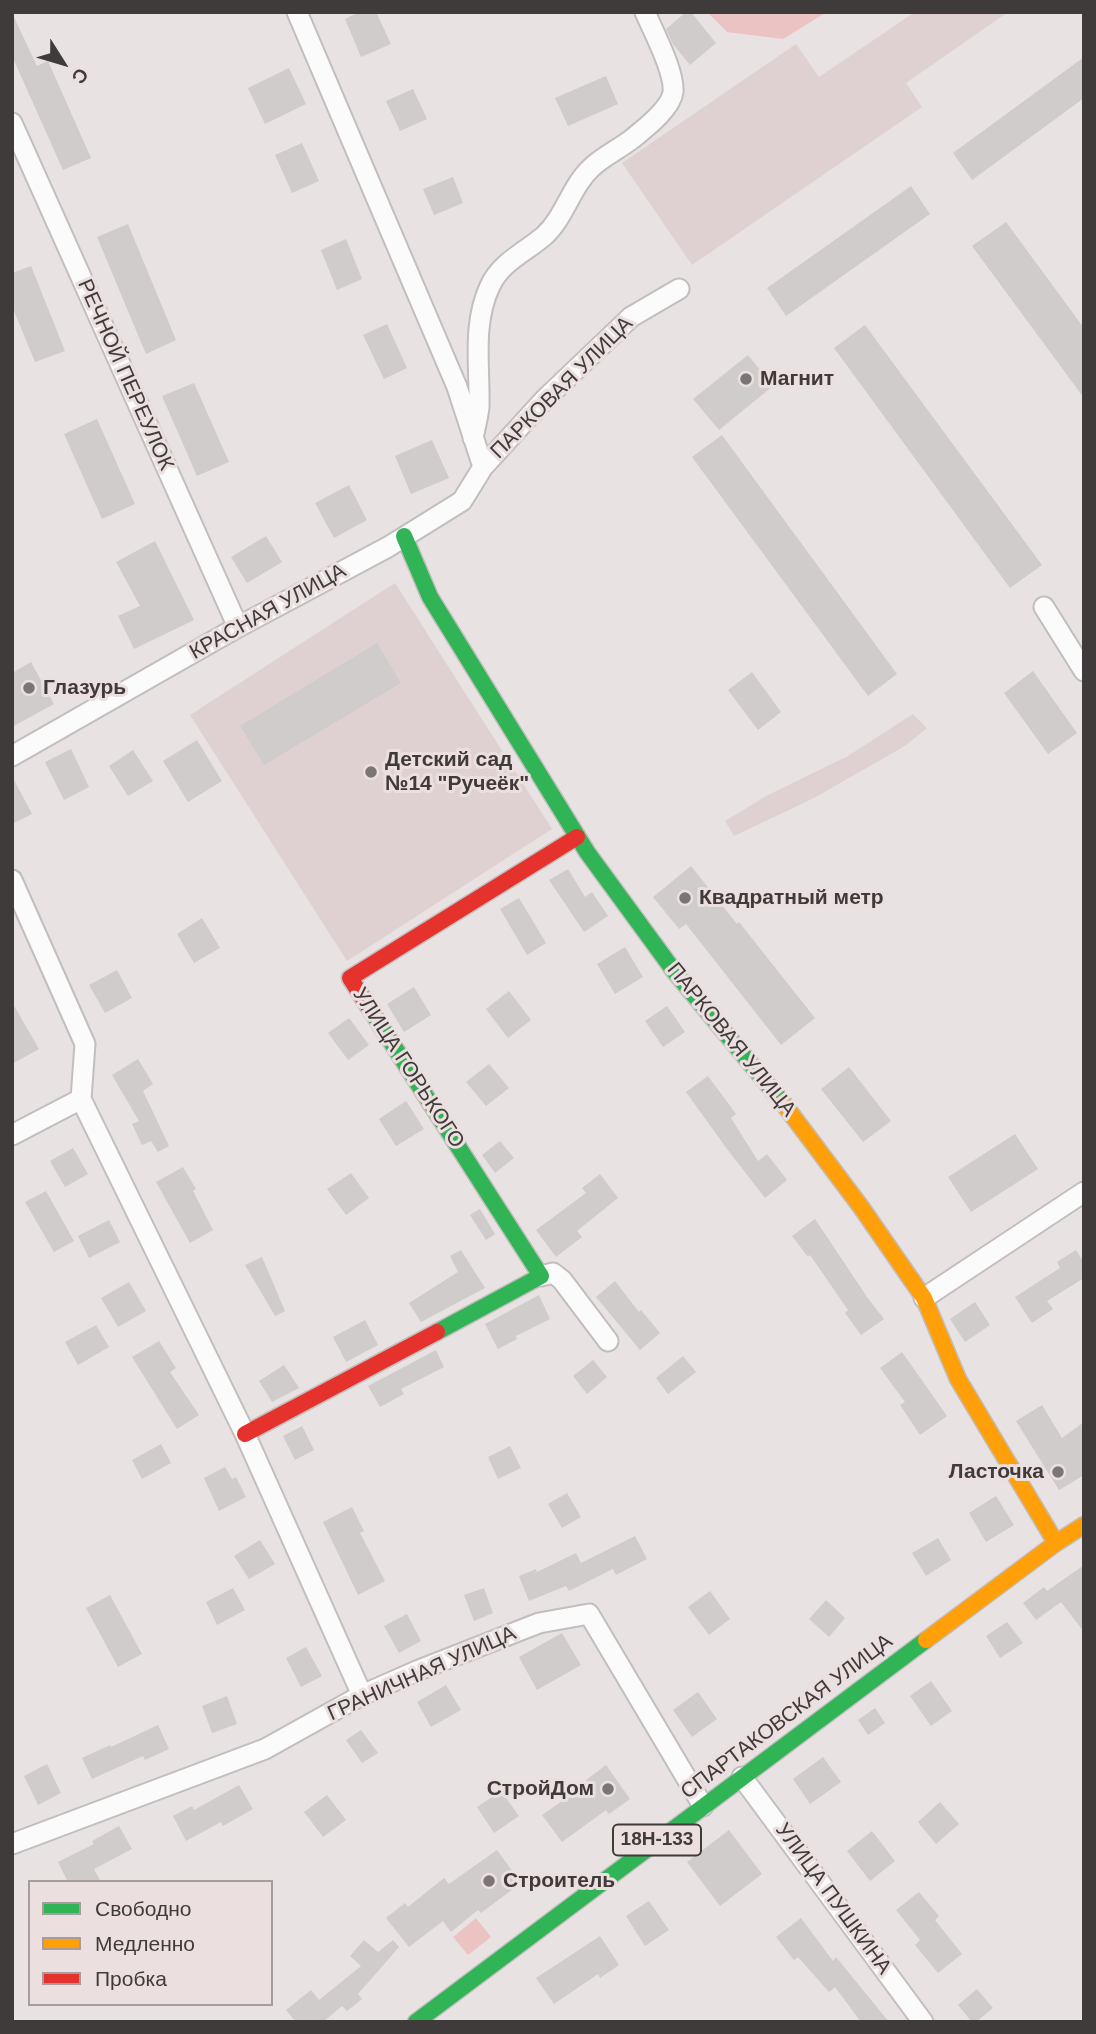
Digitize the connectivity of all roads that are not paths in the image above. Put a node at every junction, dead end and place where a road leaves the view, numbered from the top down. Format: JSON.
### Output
{"nodes":[{"id":1,"x":297,"y":12,"type":"edge"},
{"id":2,"x":645,"y":12,"type":"edge"},
{"id":3,"x":12,"y":123,"type":"edge"},
{"id":4,"x":680,"y":289,"type":"dead end"},
{"id":5,"x":474,"y":438,"type":"junction"},
{"id":6,"x":483,"y":467,"type":"junction"},
{"id":7,"x":404,"y":536,"type":"junction"},
{"id":8,"x":1044,"y":607,"type":"dead end"},
{"id":9,"x":238,"y":627,"type":"junction"},
{"id":10,"x":1084,"y":671,"type":"edge"},
{"id":11,"x":12,"y":755,"type":"edge"},
{"id":12,"x":577,"y":837,"type":"junction"},
{"id":13,"x":12,"y":880,"type":"edge"},
{"id":14,"x":81,"y":1098,"type":"junction"},
{"id":15,"x":12,"y":1135,"type":"edge"},
{"id":16,"x":1084,"y":1192,"type":"edge"},
{"id":17,"x":541,"y":1276,"type":"junction"},
{"id":18,"x":925,"y":1298,"type":"junction"},
{"id":19,"x":608,"y":1341,"type":"dead end"},
{"id":20,"x":245,"y":1434,"type":"junction"},
{"id":21,"x":1084,"y":1525,"type":"edge"},
{"id":22,"x":1056,"y":1543,"type":"junction"},
{"id":23,"x":362,"y":1695,"type":"junction"},
{"id":24,"x":742,"y":1777,"type":"junction"},
{"id":25,"x":703,"y":1806,"type":"junction"},
{"id":26,"x":12,"y":1844,"type":"edge"},
{"id":27,"x":416,"y":2022,"type":"edge"},
{"id":28,"x":923,"y":2022,"type":"edge"}],
"edges":[{"from":1,"to":5,"type":"street"},
{"from":2,"to":5,"type":"street"},
{"from":3,"to":9,"type":"street","name":"РЕЧНОЙ ПЕРЕУЛОК"},
{"from":4,"to":6,"type":"street","name":"ПАРКОВАЯ УЛИЦА"},
{"from":5,"to":6,"type":"street"},
{"from":6,"to":7,"type":"street","name":"КРАСНАЯ УЛИЦА"},
{"from":7,"to":9,"type":"street","name":"КРАСНАЯ УЛИЦА"},
{"from":7,"to":12,"type":"street","name":"ПАРКОВАЯ УЛИЦА"},
{"from":8,"to":10,"type":"street"},
{"from":9,"to":11,"type":"street","name":"КРАСНАЯ УЛИЦА"},
{"from":12,"to":17,"type":"street","name":"УЛИЦА ГОРЬКОГО"},
{"from":12,"to":18,"type":"street","name":"ПАРКОВАЯ УЛИЦА"},
{"from":13,"to":14,"type":"street"},
{"from":14,"to":15,"type":"street"},
{"from":14,"to":20,"type":"street"},
{"from":16,"to":18,"type":"street"},
{"from":17,"to":19,"type":"street"},
{"from":17,"to":20,"type":"street"},
{"from":18,"to":22,"type":"street","name":"ПАРКОВАЯ УЛИЦА"},
{"from":20,"to":23,"type":"street"},
{"from":21,"to":22,"type":"street","name":"СПАРТАКОВСКАЯ УЛИЦА","number":"18Н-133"},
{"from":22,"to":24,"type":"street","name":"СПАРТАКОВСКАЯ УЛИЦА","number":"18Н-133"},
{"from":23,"to":25,"type":"street","name":"ГРАНИЧНАЯ УЛИЦА"},
{"from":23,"to":26,"type":"street","name":"ГРАНИЧНАЯ УЛИЦА"},
{"from":24,"to":25,"type":"street","name":"СПАРТАКОВСКАЯ УЛИЦА","number":"18Н-133"},
{"from":24,"to":28,"type":"street","name":"УЛИЦА ПУШКИНА"},
{"from":25,"to":27,"type":"street","name":"СПАРТАКОВСКАЯ УЛИЦА","number":"18Н-133"}]}
